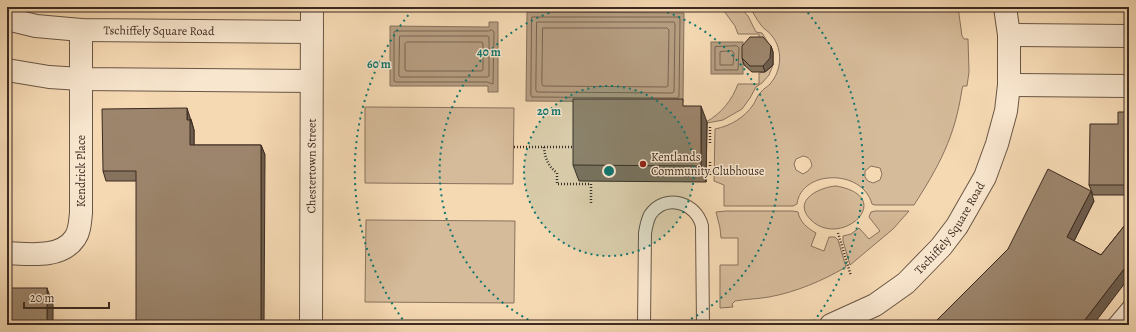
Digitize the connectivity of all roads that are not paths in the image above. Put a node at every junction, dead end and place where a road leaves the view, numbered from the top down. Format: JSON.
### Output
{"nodes":[{"id":1,"x":312,"y":7,"type":"edge"},
{"id":2,"x":1004,"y":7,"type":"edge"},
{"id":3,"x":7,"y":19,"type":"edge"},
{"id":4,"x":81,"y":30,"type":"junction"},
{"id":5,"x":312,"y":32,"type":"junction"},
{"id":6,"x":1009,"y":35,"type":"junction"},
{"id":7,"x":1129,"y":36,"type":"edge"},
{"id":8,"x":7,"y":70,"type":"edge"},
{"id":9,"x":81,"y":79,"type":"junction"},
{"id":10,"x":311,"y":81,"type":"junction"},
{"id":11,"x":1010,"y":85,"type":"junction"},
{"id":12,"x":1129,"y":86,"type":"edge"},
{"id":13,"x":7,"y":254,"type":"edge"},
{"id":14,"x":1129,"y":306,"type":"edge"},
{"id":15,"x":310,"y":325,"type":"edge"},
{"id":16,"x":644,"y":325,"type":"edge"},
{"id":17,"x":703,"y":325,"type":"edge"},
{"id":18,"x":831,"y":325,"type":"edge"},
{"id":19,"x":1113,"y":325,"type":"edge"}],
"edges":[{"from":1,"to":5,"type":"street","name":"Chestertown Street"},
{"from":2,"to":6,"type":"street","name":"Tschiffely Square Road"},
{"from":3,"to":4,"type":"street","name":"Tschiffely Square Road"},
{"from":4,"to":5,"type":"street","name":"Tschiffely Square Road"},
{"from":4,"to":9,"type":"street","name":"Kendrick Place"},
{"from":5,"to":10,"type":"street","name":"Chestertown Street"},
{"from":6,"to":7,"type":"street"},
{"from":6,"to":11,"type":"street","name":"Tschiffely Square Road"},
{"from":8,"to":9,"type":"street"},
{"from":9,"to":10,"type":"street"},
{"from":9,"to":13,"type":"street","name":"Kendrick Place"},
{"from":10,"to":15,"type":"street","name":"Chestertown Street"},
{"from":11,"to":12,"type":"street"},
{"from":11,"to":18,"type":"street","name":"Tschiffely Square Road"},
{"from":14,"to":19,"type":"lane"},
{"from":16,"to":17,"type":"lane"}]}
